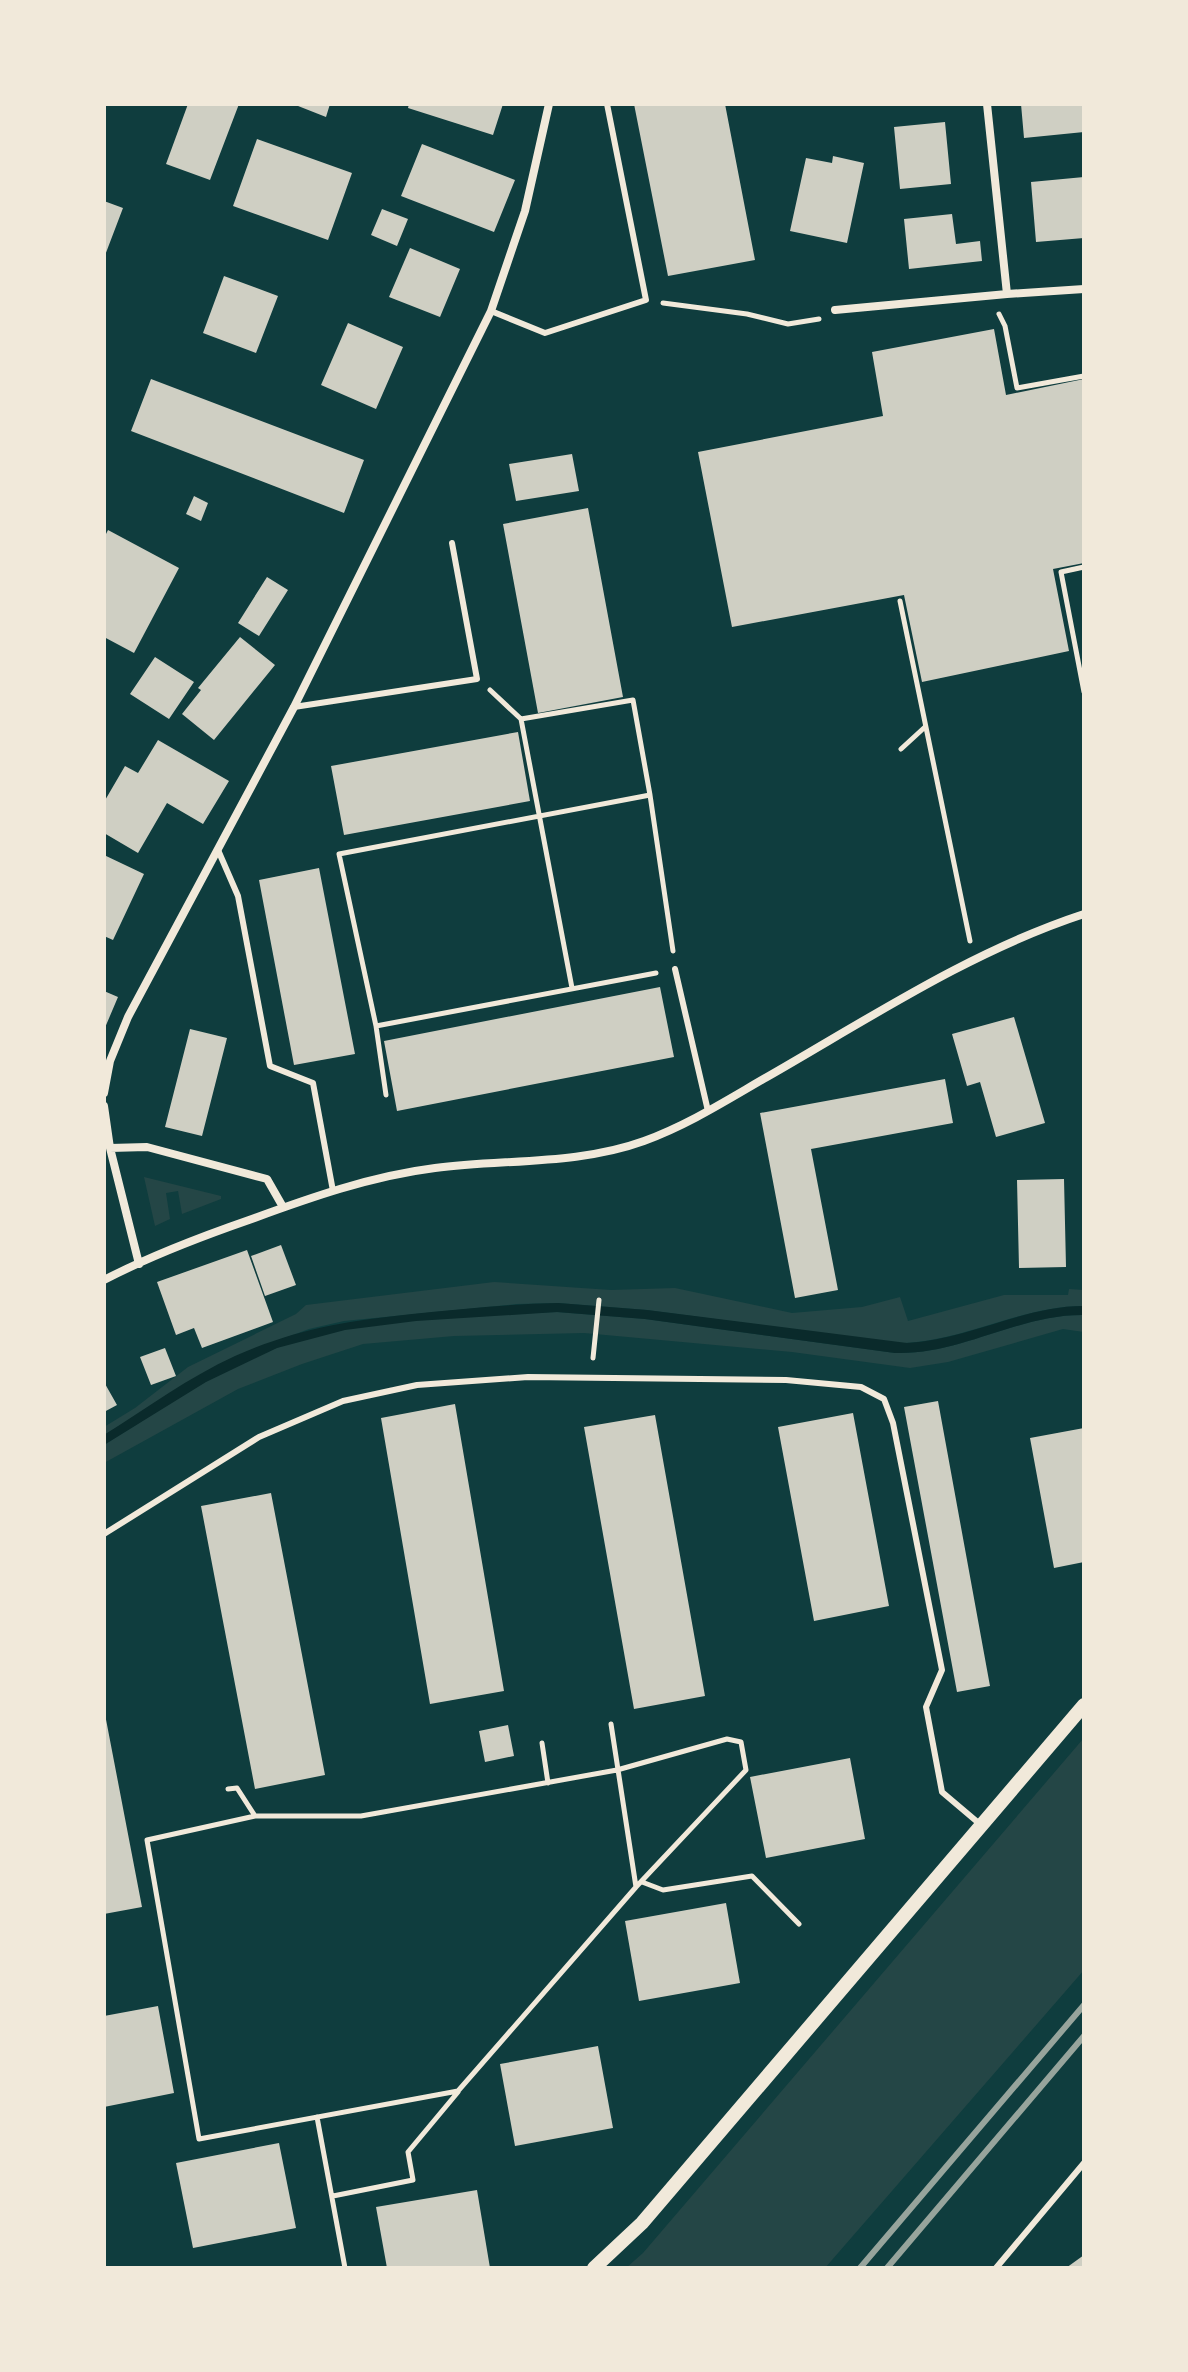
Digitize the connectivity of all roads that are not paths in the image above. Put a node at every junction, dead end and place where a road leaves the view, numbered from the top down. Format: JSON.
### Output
{"nodes":[{"id":1,"x":549,"y":104,"type":"edge"},
{"id":2,"x":607,"y":104,"type":"edge"},
{"id":3,"x":987,"y":104,"type":"edge"},
{"id":4,"x":1084,"y":289,"type":"edge"},
{"id":5,"x":1007,"y":294,"type":"junction"},
{"id":6,"x":835,"y":310,"type":"road end"},
{"id":7,"x":491,"y":311,"type":"junction"},
{"id":8,"x":452,"y":543,"type":"dead end"},
{"id":9,"x":294,"y":707,"type":"junction"},
{"id":10,"x":218,"y":850,"type":"junction"},
{"id":11,"x":1084,"y":914,"type":"edge"},
{"id":12,"x":675,"y":969,"type":"road end"},
{"id":13,"x":104,"y":1093,"type":"edge"},
{"id":14,"x":104,"y":1106,"type":"edge"},
{"id":15,"x":708,"y":1111,"type":"junction"},
{"id":16,"x":110,"y":1148,"type":"junction"},
{"id":17,"x":333,"y":1191,"type":"junction"},
{"id":18,"x":283,"y":1207,"type":"junction"},
{"id":19,"x":139,"y":1264,"type":"junction"},
{"id":20,"x":104,"y":1280,"type":"edge"},
{"id":21,"x":104,"y":1534,"type":"edge"},
{"id":22,"x":1084,"y":1705,"type":"edge"},
{"id":23,"x":981,"y":1825,"type":"junction"},
{"id":24,"x":1083,"y":2168,"type":"edge"},
{"id":25,"x":594,"y":2268,"type":"edge"},
{"id":26,"x":996,"y":2268,"type":"edge"}],
"edges":[{"from":1,"to":7,"type":"street"},
{"from":2,"to":7,"type":"lane"},
{"from":3,"to":5,"type":"street"},
{"from":4,"to":5,"type":"street"},
{"from":5,"to":6,"type":"street"},
{"from":7,"to":9,"type":"street"},
{"from":8,"to":9,"type":"lane"},
{"from":9,"to":10,"type":"street"},
{"from":10,"to":13,"type":"street"},
{"from":10,"to":17,"type":"lane"},
{"from":11,"to":15,"type":"street"},
{"from":12,"to":15,"type":"lane"},
{"from":14,"to":16,"type":"street"},
{"from":15,"to":17,"type":"street"},
{"from":16,"to":18,"type":"street"},
{"from":16,"to":19,"type":"street"},
{"from":17,"to":18,"type":"street"},
{"from":18,"to":19,"type":"street"},
{"from":19,"to":20,"type":"street"},
{"from":21,"to":23,"type":"lane"},
{"from":22,"to":23,"type":"street"},
{"from":23,"to":25,"type":"street"},
{"from":24,"to":26,"type":"lane"}]}
